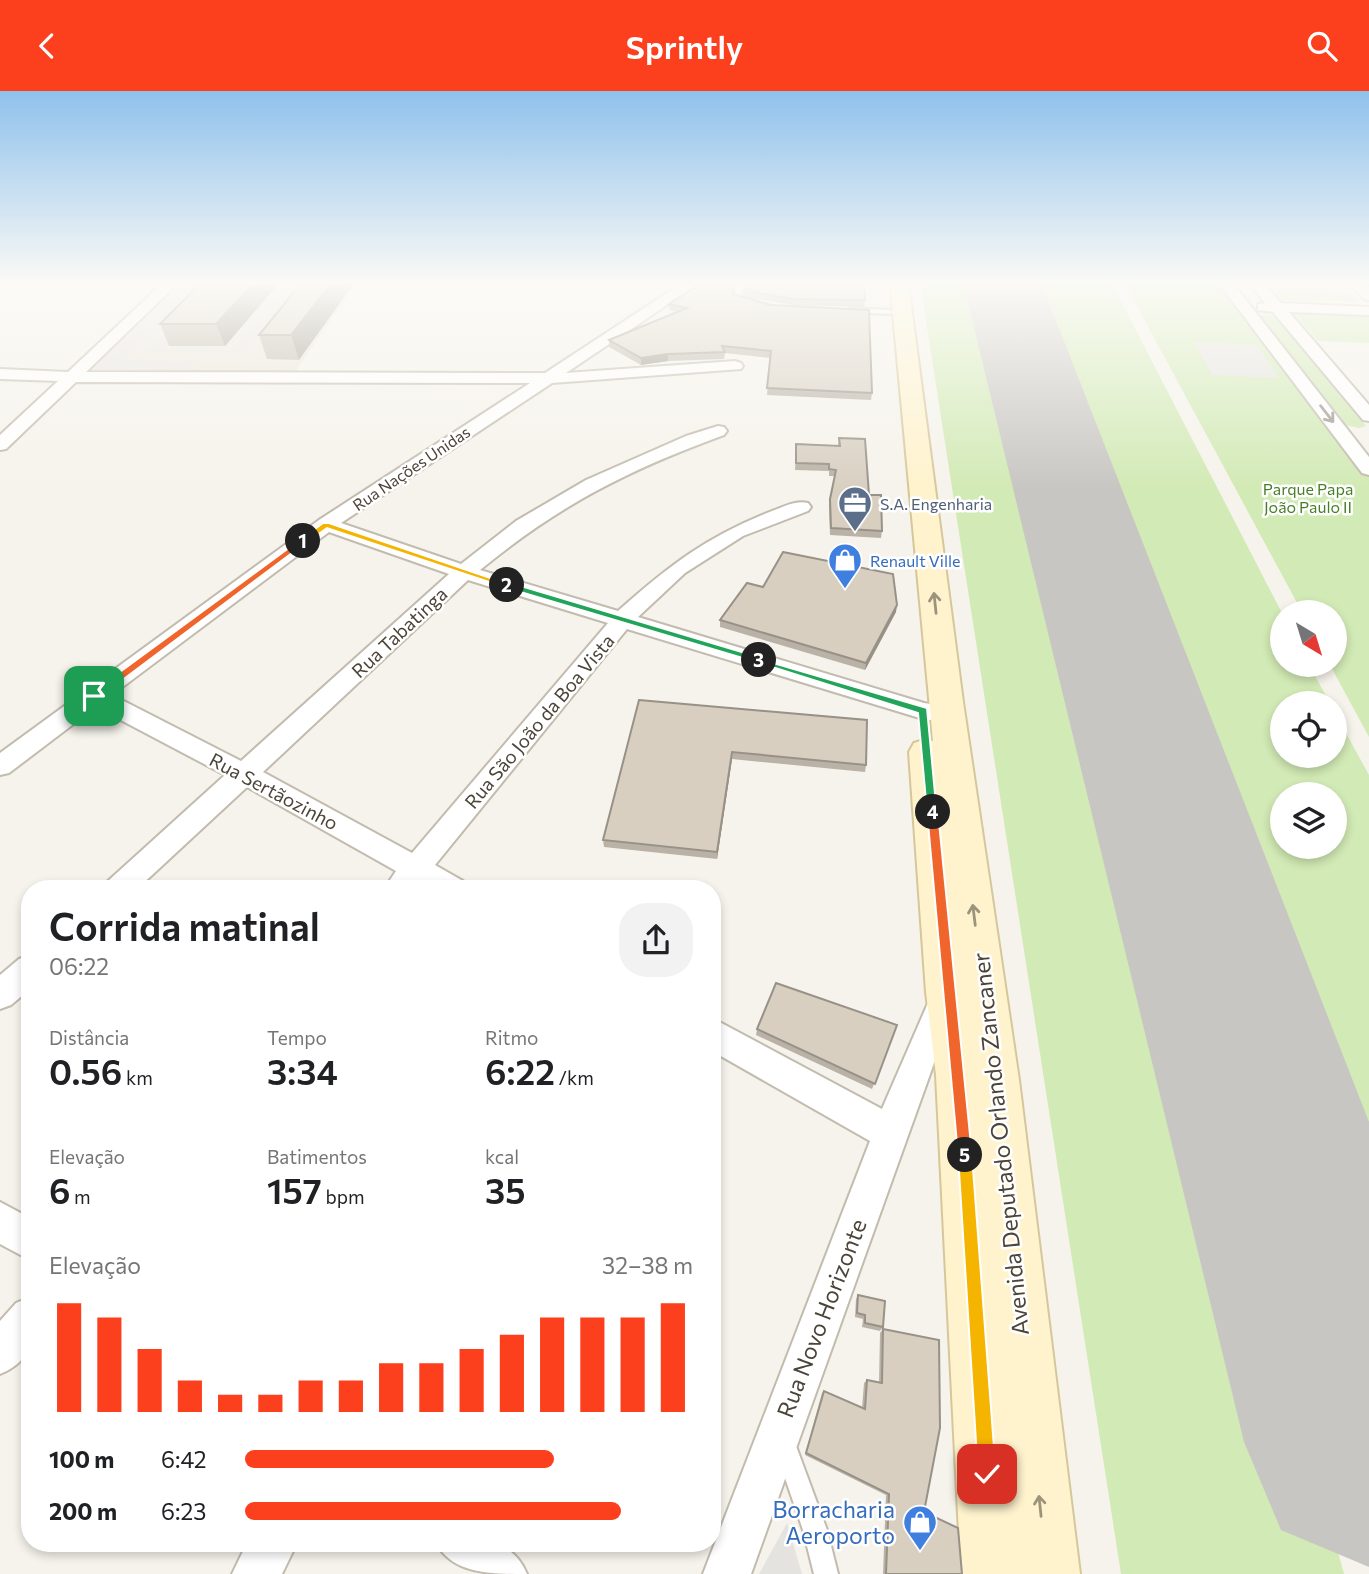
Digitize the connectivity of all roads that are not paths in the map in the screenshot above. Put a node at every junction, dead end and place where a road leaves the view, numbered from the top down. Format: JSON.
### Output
{"nodes":[{"id":1,"x":98,"y":351,"type":"edge"},
{"id":2,"x":588,"y":351,"type":"edge"},
{"id":3,"x":893,"y":351,"type":"edge"},
{"id":4,"x":905,"y":351,"type":"edge"},
{"id":5,"x":1279,"y":351,"type":"edge"},
{"id":6,"x":1313,"y":351,"type":"edge"},
{"id":7,"x":736,"y":366,"type":"dead end"},
{"id":8,"x":0,"y":374,"type":"edge"},
{"id":9,"x":71,"y":377,"type":"junction"},
{"id":10,"x":548,"y":377,"type":"junction"},
{"id":11,"x":1369,"y":416,"type":"edge"},
{"id":12,"x":718,"y":431,"type":"dead end"},
{"id":13,"x":1344,"y":435,"type":"junction"},
{"id":14,"x":1369,"y":436,"type":"edge"},
{"id":15,"x":0,"y":445,"type":"edge"},
{"id":16,"x":1369,"y":469,"type":"edge"},
{"id":17,"x":801,"y":507,"type":"dead end"},
{"id":18,"x":326,"y":524,"type":"junction"},
{"id":19,"x":464,"y":572,"type":"junction"},
{"id":20,"x":623,"y":619,"type":"junction"},
{"id":21,"x":931,"y":670,"type":"junction"},
{"id":22,"x":94,"y":696,"type":"junction"},
{"id":23,"x":938,"y":734,"type":"junction"},
{"id":24,"x":0,"y":766,"type":"edge"},
{"id":25,"x":245,"y":774,"type":"junction"},
{"id":26,"x":417,"y":869,"type":"junction"},
{"id":27,"x":128,"y":880,"type":"edge"},
{"id":28,"x":407,"y":880,"type":"edge"},
{"id":29,"x":437,"y":880,"type":"edge"},
{"id":30,"x":21,"y":977,"type":"edge"},
{"id":31,"x":0,"y":996,"type":"edge"},
{"id":32,"x":721,"y":1038,"type":"edge"},
{"id":33,"x":938,"y":1069,"type":"junction"},
{"id":34,"x":891,"y":1133,"type":"junction"},
{"id":35,"x":0,"y":1221,"type":"edge"},
{"id":36,"x":21,"y":1235,"type":"edge"},
{"id":37,"x":21,"y":1328,"type":"edge"},
{"id":38,"x":0,"y":1353,"type":"edge"},
{"id":39,"x":780,"y":1430,"type":"junction"},
{"id":40,"x":269,"y":1552,"type":"edge"},
{"id":41,"x":472,"y":1552,"type":"edge"},
{"id":42,"x":256,"y":1574,"type":"edge"},
{"id":43,"x":503,"y":1574,"type":"edge"},
{"id":44,"x":727,"y":1574,"type":"edge"},
{"id":45,"x":826,"y":1574,"type":"edge"},
{"id":46,"x":994,"y":1574,"type":"edge"},
{"id":47,"x":1047,"y":1574,"type":"edge"}],
"edges":[{"from":1,"to":9,"type":"street"},
{"from":2,"to":10,"type":"street","name":"Rua Nações Unidas"},
{"from":3,"to":21,"type":"main road","name":"Avenida Deputado Orlando Zancaner"},
{"from":21,"to":4,"type":"main road","name":"Avenida Deputado Orlando Zancaner","one_way":true},
{"from":5,"to":13,"type":"street","one_way":true},
{"from":6,"to":11,"type":"street"},
{"from":7,"to":10,"type":"street"},
{"from":8,"to":9,"type":"street"},
{"from":9,"to":10,"type":"street"},
{"from":9,"to":15,"type":"street"},
{"from":10,"to":18,"type":"street","name":"Rua Nações Unidas"},
{"from":12,"to":19,"type":"street","name":"Rua Tabatinga"},
{"from":13,"to":14,"type":"street"},
{"from":13,"to":16,"type":"street"},
{"from":17,"to":20,"type":"street","name":"Rua São João da Boa Vista"},
{"from":18,"to":19,"type":"street"},
{"from":18,"to":22,"type":"street","name":"Rua Nações Unidas"},
{"from":19,"to":20,"type":"street"},
{"from":19,"to":25,"type":"street","name":"Rua Tabatinga"},
{"from":20,"to":23,"type":"street"},
{"from":20,"to":26,"type":"street","name":"Rua São João da Boa Vista"},
{"from":21,"to":23,"type":"main road","name":"Avenida Deputado Orlando Zancaner"},
{"from":22,"to":24,"type":"street","name":"Rua Nações Unidas"},
{"from":22,"to":25,"type":"street","name":"Rua Sertãozinho"},
{"from":23,"to":33,"type":"main road","name":"Avenida Deputado Orlando Zancaner"},
{"from":47,"to":23,"type":"main road","name":"Avenida Deputado Orlando Zancaner","one_way":true},
{"from":25,"to":26,"type":"street","name":"Rua Sertãozinho"},
{"from":25,"to":27,"type":"street","name":"Rua Tabatinga"},
{"from":26,"to":28,"type":"street","name":"Rua São João da Boa Vista"},
{"from":26,"to":29,"type":"street","name":"Rua Sertãozinho"},
{"from":30,"to":31,"type":"street"},
{"from":32,"to":34,"type":"street"},
{"from":33,"to":34,"type":"street","name":"Rua Novo Horizonte"},
{"from":33,"to":46,"type":"main road","name":"Avenida Deputado Orlando Zancaner"},
{"from":34,"to":39,"type":"street","name":"Rua Novo Horizonte"},
{"from":35,"to":36,"type":"street"},
{"from":37,"to":38,"type":"street"},
{"from":39,"to":44,"type":"street","name":"Rua Novo Horizonte"},
{"from":39,"to":45,"type":"lane"},
{"from":40,"to":42,"type":"street"},
{"from":41,"to":43,"type":"street"}]}
